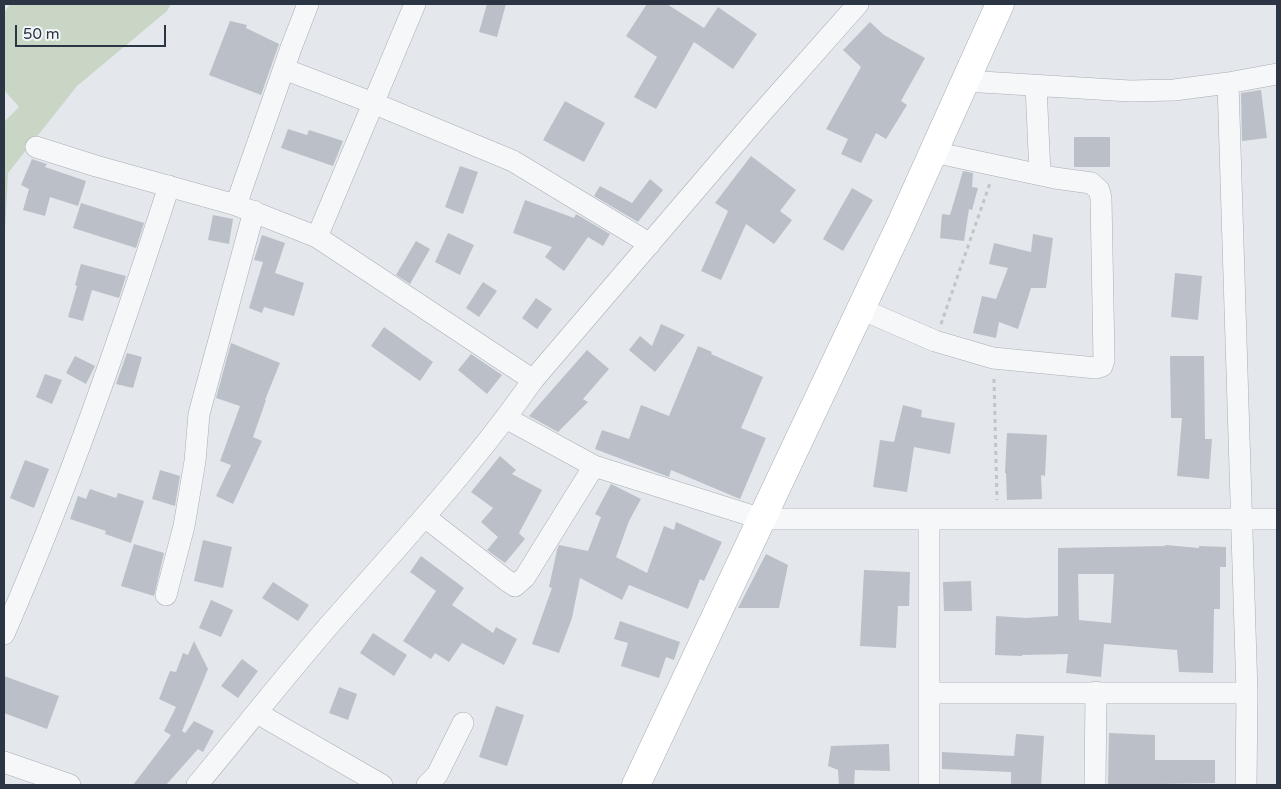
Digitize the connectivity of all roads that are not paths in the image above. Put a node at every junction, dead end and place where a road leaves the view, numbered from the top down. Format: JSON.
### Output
{"nodes":[{"id":1,"x":308,"y":4,"type":"edge"},
{"id":2,"x":415,"y":4,"type":"edge"},
{"id":3,"x":1000,"y":4,"type":"edge"},
{"id":4,"x":854,"y":5,"type":"edge"},
{"id":5,"x":284,"y":69,"type":"junction"},
{"id":6,"x":1277,"y":74,"type":"edge"},
{"id":7,"x":964,"y":81,"type":"junction"},
{"id":8,"x":1228,"y":83,"type":"junction"},
{"id":9,"x":1036,"y":86,"type":"junction"},
{"id":10,"x":373,"y":103,"type":"junction"},
{"id":11,"x":36,"y":147,"type":"dead end"},
{"id":12,"x":933,"y":152,"type":"junction"},
{"id":13,"x":1040,"y":174,"type":"junction"},
{"id":14,"x":169,"y":186,"type":"junction"},
{"id":15,"x":245,"y":208,"type":"junction"},
{"id":16,"x":317,"y":237,"type":"junction"},
{"id":17,"x":650,"y":244,"type":"junction"},
{"id":18,"x":860,"y":309,"type":"junction"},
{"id":19,"x":532,"y":380,"type":"junction"},
{"id":20,"x":506,"y":418,"type":"junction"},
{"id":21,"x":594,"y":466,"type":"junction"},
{"id":22,"x":425,"y":517,"type":"junction"},
{"id":23,"x":762,"y":519,"type":"junction"},
{"id":24,"x":929,"y":520,"type":"junction"},
{"id":25,"x":1242,"y":520,"type":"junction"},
{"id":26,"x":1277,"y":520,"type":"edge"},
{"id":27,"x":166,"y":595,"type":"dead end"},
{"id":28,"x":4,"y":634,"type":"edge"},
{"id":29,"x":930,"y":692,"type":"junction"},
{"id":30,"x":1096,"y":692,"type":"junction"},
{"id":31,"x":1247,"y":693,"type":"junction"},
{"id":32,"x":256,"y":713,"type":"junction"},
{"id":33,"x":463,"y":723,"type":"dead end"},
{"id":34,"x":4,"y":762,"type":"edge"},
{"id":35,"x":70,"y":785,"type":"edge"},
{"id":36,"x":197,"y":785,"type":"edge"},
{"id":37,"x":382,"y":785,"type":"edge"},
{"id":38,"x":427,"y":785,"type":"edge"},
{"id":39,"x":636,"y":785,"type":"edge"},
{"id":40,"x":928,"y":785,"type":"edge"},
{"id":41,"x":1095,"y":785,"type":"edge"},
{"id":42,"x":1246,"y":785,"type":"edge"}],
"edges":[{"from":1,"to":5,"type":"street"},
{"from":2,"to":10,"type":"street"},
{"from":3,"to":7,"type":"street"},
{"from":4,"to":17,"type":"street"},
{"from":5,"to":10,"type":"street"},
{"from":5,"to":15,"type":"street"},
{"from":6,"to":8,"type":"street"},
{"from":7,"to":9,"type":"street"},
{"from":7,"to":12,"type":"street"},
{"from":8,"to":9,"type":"street"},
{"from":8,"to":25,"type":"street"},
{"from":9,"to":13,"type":"street"},
{"from":10,"to":16,"type":"street"},
{"from":10,"to":17,"type":"street"},
{"from":11,"to":14,"type":"street"},
{"from":12,"to":13,"type":"street"},
{"from":12,"to":18,"type":"street"},
{"from":13,"to":18,"type":"street"},
{"from":14,"to":15,"type":"street"},
{"from":14,"to":28,"type":"street"},
{"from":15,"to":16,"type":"street"},
{"from":15,"to":27,"type":"street"},
{"from":16,"to":19,"type":"street"},
{"from":17,"to":19,"type":"street"},
{"from":18,"to":23,"type":"street"},
{"from":19,"to":20,"type":"street"},
{"from":20,"to":21,"type":"street"},
{"from":20,"to":22,"type":"street"},
{"from":21,"to":22,"type":"street"},
{"from":21,"to":23,"type":"street"},
{"from":22,"to":32,"type":"street"},
{"from":23,"to":24,"type":"street"},
{"from":23,"to":39,"type":"street"},
{"from":24,"to":25,"type":"street"},
{"from":24,"to":29,"type":"street"},
{"from":25,"to":26,"type":"street"},
{"from":25,"to":31,"type":"street"},
{"from":29,"to":30,"type":"street"},
{"from":29,"to":40,"type":"street"},
{"from":30,"to":31,"type":"street"},
{"from":30,"to":41,"type":"street"},
{"from":31,"to":42,"type":"street"},
{"from":32,"to":36,"type":"street"},
{"from":32,"to":37,"type":"street"},
{"from":33,"to":38,"type":"street"},
{"from":34,"to":35,"type":"street"}]}
